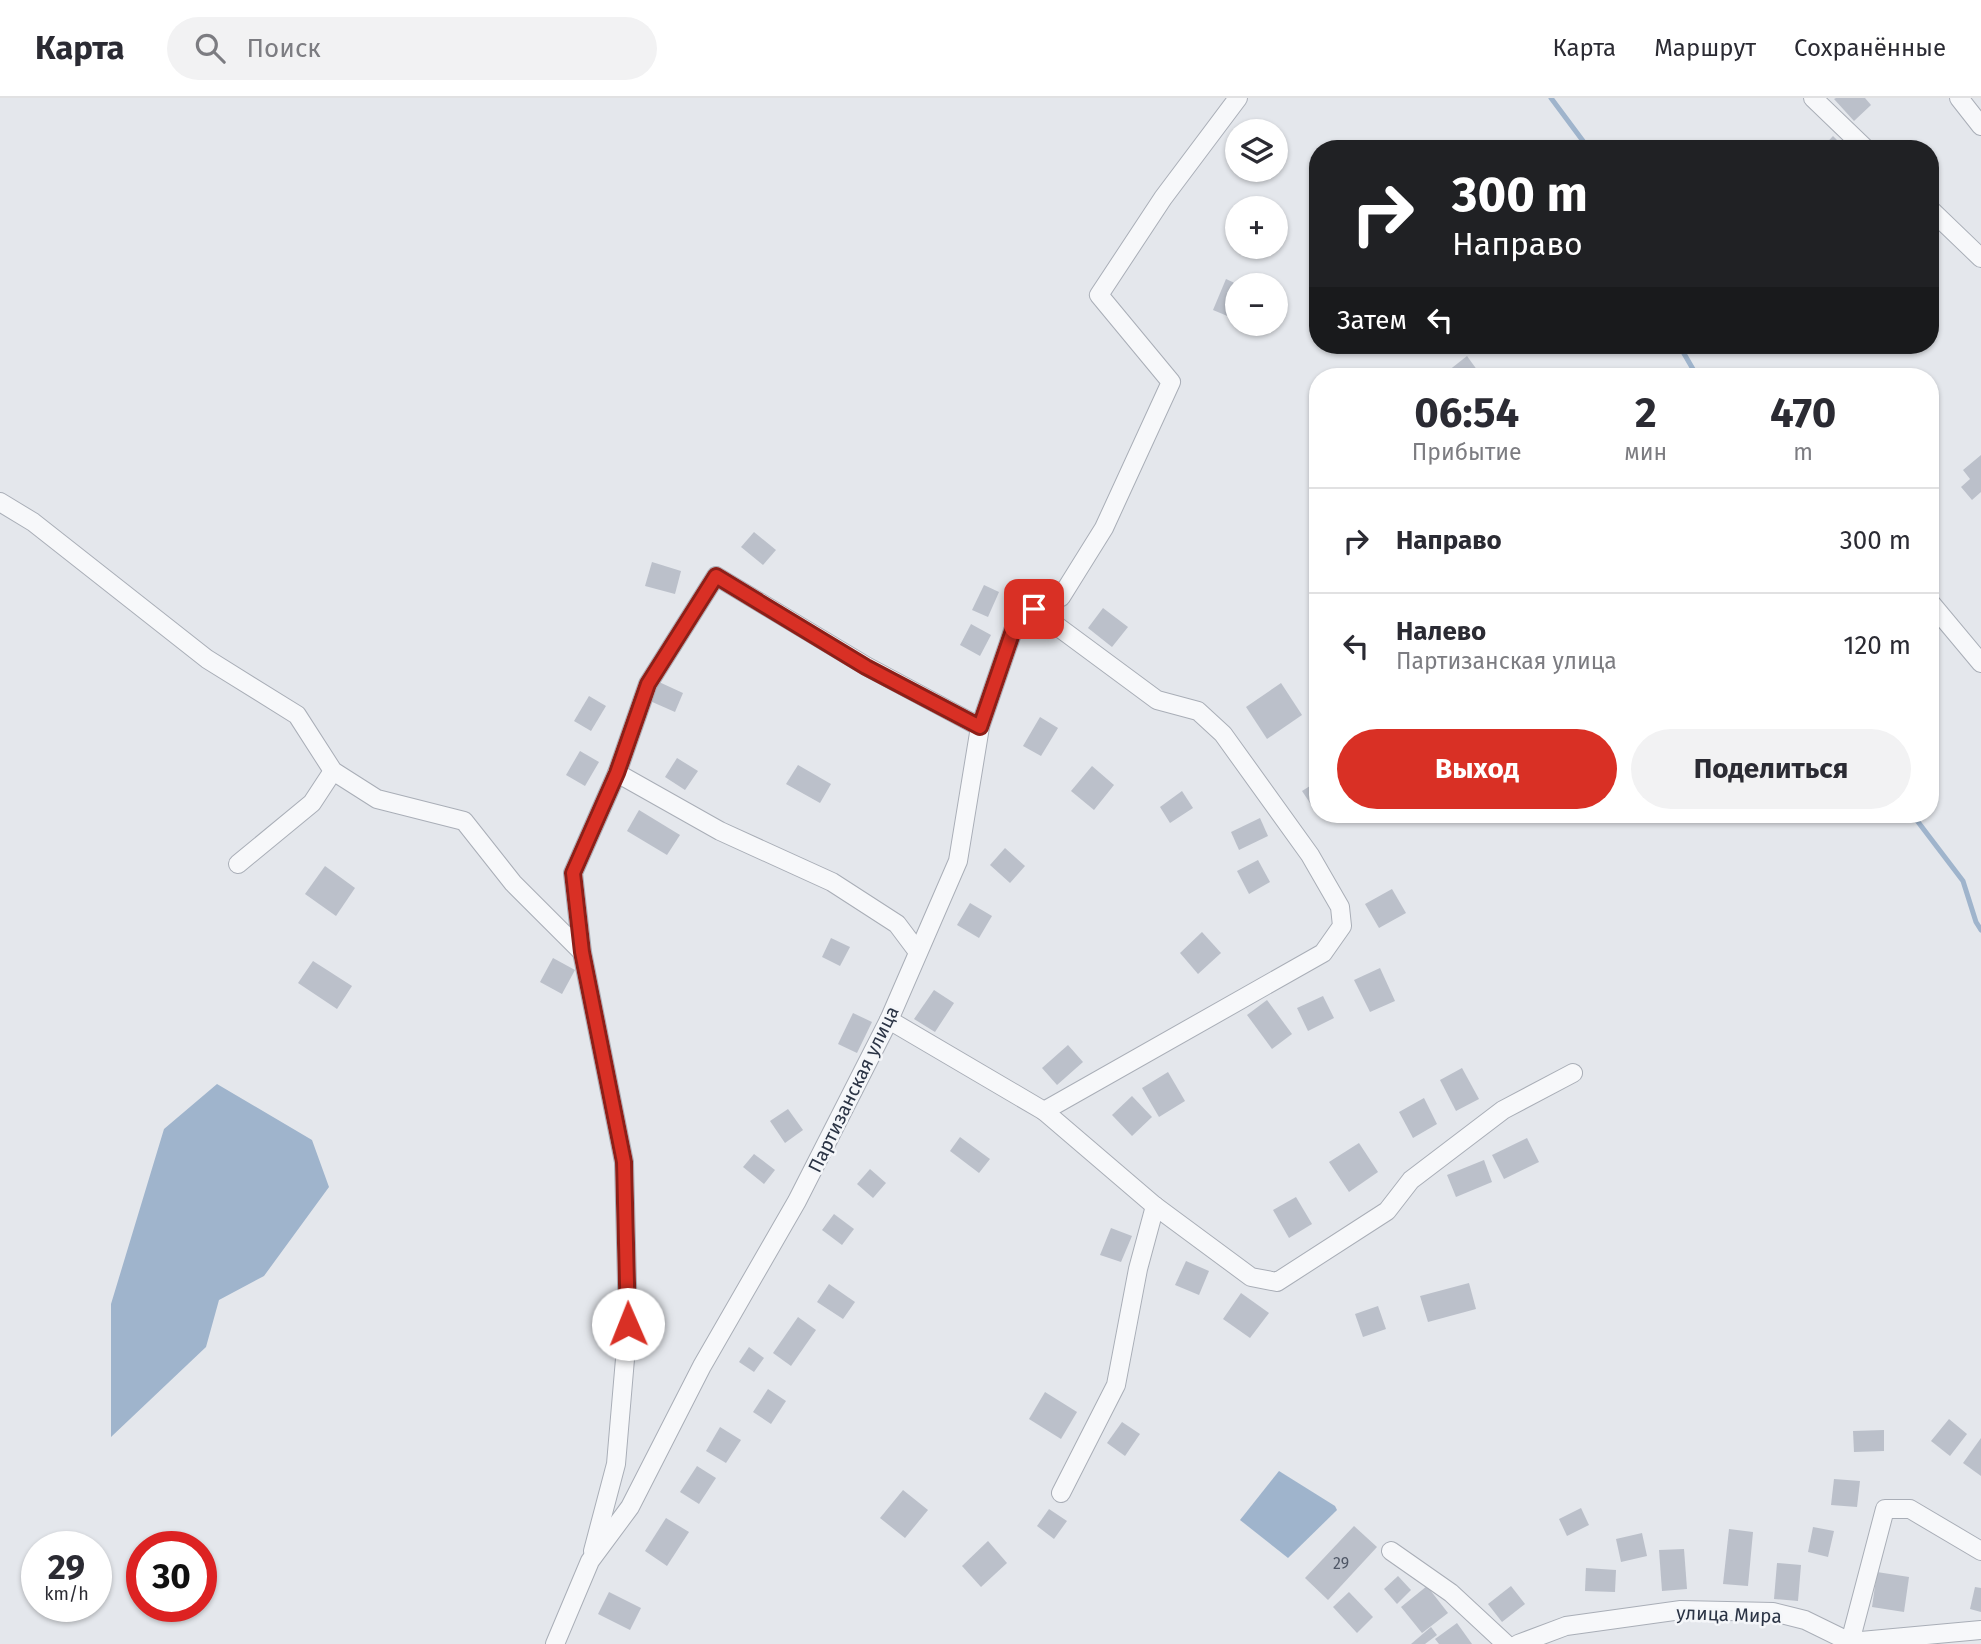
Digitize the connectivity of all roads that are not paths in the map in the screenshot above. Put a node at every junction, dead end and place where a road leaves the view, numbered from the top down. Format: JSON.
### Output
{"nodes":[{"id":1,"x":1238,"y":98,"type":"edge"},
{"id":2,"x":1813,"y":98,"type":"edge"},
{"id":3,"x":1959,"y":98,"type":"edge"},
{"id":4,"x":1981,"y":127,"type":"edge"},
{"id":5,"x":1857,"y":140,"type":"edge"},
{"id":6,"x":1939,"y":218,"type":"edge"},
{"id":7,"x":1981,"y":258,"type":"edge"},
{"id":8,"x":0,"y":502,"type":"edge"},
{"id":9,"x":1034,"y":609,"type":"junction"},
{"id":10,"x":1939,"y":613,"type":"edge"},
{"id":11,"x":1981,"y":663,"type":"edge"},
{"id":12,"x":980,"y":727,"type":"junction"},
{"id":13,"x":333,"y":771,"type":"junction"},
{"id":14,"x":617,"y":773,"type":"junction"},
{"id":15,"x":237,"y":864,"type":"dead end"},
{"id":16,"x":582,"y":952,"type":"junction"},
{"id":17,"x":918,"y":952,"type":"junction"},
{"id":18,"x":889,"y":1020,"type":"junction"},
{"id":19,"x":1573,"y":1073,"type":"dead end"},
{"id":20,"x":1044,"y":1111,"type":"junction"},
{"id":21,"x":1155,"y":1206,"type":"junction"},
{"id":22,"x":1061,"y":1493,"type":"dead end"},
{"id":23,"x":1391,"y":1551,"type":"dead end"},
{"id":24,"x":1981,"y":1551,"type":"edge"},
{"id":25,"x":590,"y":1561,"type":"junction"},
{"id":26,"x":1981,"y":1630,"type":"edge"},
{"id":27,"x":1850,"y":1642,"type":"edge"},
{"id":28,"x":555,"y":1644,"type":"edge"},
{"id":29,"x":1506,"y":1644,"type":"edge"},
{"id":30,"x":1518,"y":1644,"type":"edge"}],
"edges":[{"from":1,"to":9,"type":"street","name":"Партизанская улица"},
{"from":2,"to":5,"type":"street"},
{"from":3,"to":4,"type":"street"},
{"from":6,"to":7,"type":"street"},
{"from":8,"to":13,"type":"street"},
{"from":9,"to":12,"type":"street","name":"Партизанская улица"},
{"from":9,"to":20,"type":"street"},
{"from":10,"to":11,"type":"street"},
{"from":12,"to":14,"type":"street"},
{"from":12,"to":17,"type":"street","name":"Партизанская улица"},
{"from":13,"to":15,"type":"street"},
{"from":13,"to":16,"type":"street"},
{"from":14,"to":16,"type":"street"},
{"from":14,"to":17,"type":"street"},
{"from":16,"to":25,"type":"street"},
{"from":17,"to":18,"type":"street","name":"Партизанская улица"},
{"from":18,"to":20,"type":"street"},
{"from":18,"to":25,"type":"street","name":"Партизанская улица"},
{"from":19,"to":21,"type":"street"},
{"from":20,"to":21,"type":"street"},
{"from":21,"to":22,"type":"street"},
{"from":23,"to":29,"type":"street"},
{"from":24,"to":27,"type":"street"},
{"from":25,"to":28,"type":"street","name":"Партизанская улица"},
{"from":26,"to":27,"type":"street"},
{"from":27,"to":30,"type":"street","name":"улица Мира"}]}
